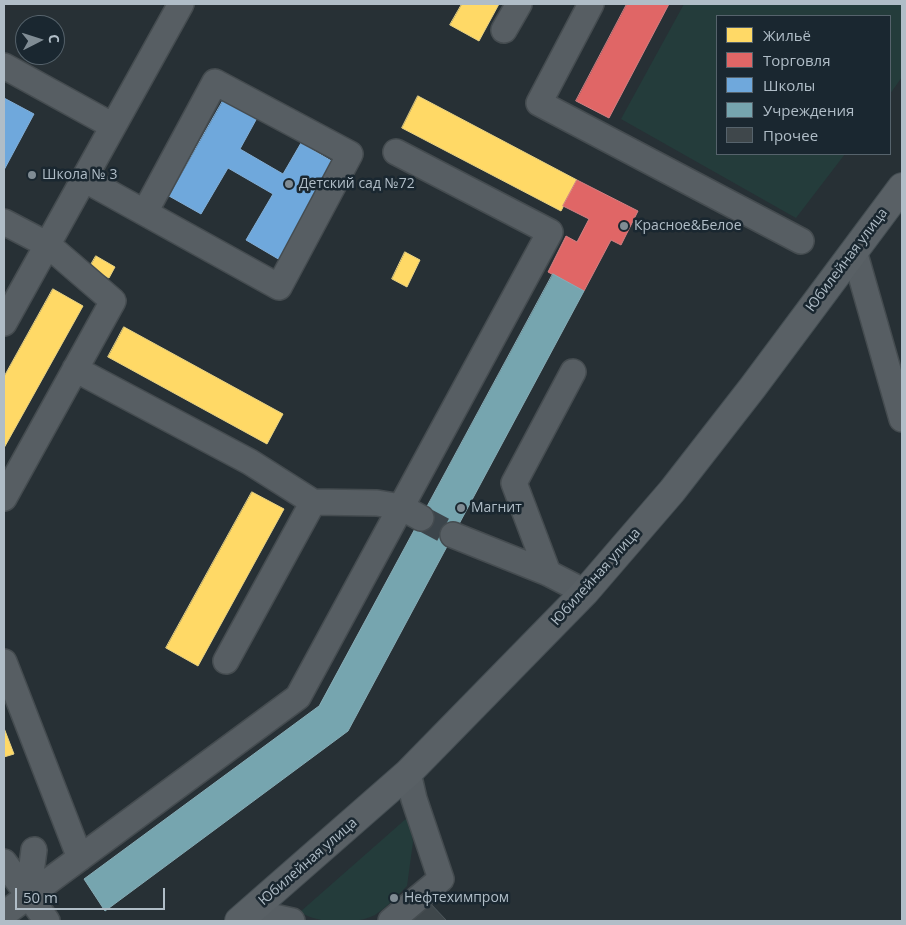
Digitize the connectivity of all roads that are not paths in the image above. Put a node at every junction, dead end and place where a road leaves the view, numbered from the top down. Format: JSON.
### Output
{"nodes":[{"id":1,"x":181,"y":4,"type":"edge"},
{"id":2,"x":519,"y":4,"type":"edge"},
{"id":3,"x":591,"y":4,"type":"edge"},
{"id":4,"x":504,"y":30,"type":"dead end"},
{"id":5,"x":4,"y":66,"type":"edge"},
{"id":6,"x":113,"y":126,"type":"junction"},
{"id":7,"x":396,"y":152,"type":"dead end"},
{"id":8,"x":84,"y":179,"type":"junction"},
{"id":9,"x":902,"y":186,"type":"edge"},
{"id":10,"x":145,"y":212,"type":"junction"},
{"id":11,"x":4,"y":222,"type":"edge"},
{"id":12,"x":801,"y":241,"type":"dead end"},
{"id":13,"x":48,"y":245,"type":"junction"},
{"id":14,"x":854,"y":251,"type":"junction"},
{"id":15,"x":4,"y":323,"type":"edge"},
{"id":16,"x":75,"y":369,"type":"junction"},
{"id":17,"x":573,"y":372,"type":"dead end"},
{"id":18,"x":902,"y":419,"type":"edge"},
{"id":19,"x":4,"y":498,"type":"edge"},
{"id":20,"x":313,"y":502,"type":"junction"},
{"id":21,"x":411,"y":512,"type":"junction"},
{"id":22,"x":453,"y":535,"type":"tunnel mouth"},
{"id":23,"x":548,"y":573,"type":"junction"},
{"id":24,"x":585,"y":592,"type":"junction"},
{"id":25,"x":226,"y":661,"type":"dead end"},
{"id":26,"x":4,"y":662,"type":"edge"},
{"id":27,"x":408,"y":773,"type":"junction"},
{"id":28,"x":34,"y":850,"type":"dead end"},
{"id":29,"x":80,"y":858,"type":"junction"},
{"id":30,"x":4,"y":862,"type":"edge"},
{"id":31,"x":28,"y":896,"type":"junction"},
{"id":32,"x":4,"y":914,"type":"edge"},
{"id":33,"x":248,"y":918,"type":"edge"},
{"id":34,"x":47,"y":921,"type":"edge"},
{"id":35,"x":292,"y":921,"type":"edge"},
{"id":36,"x":391,"y":921,"type":"edge"}],
"edges":[{"from":1,"to":6,"type":"street"},
{"from":2,"to":4,"type":"street"},
{"from":3,"to":12,"type":"street"},
{"from":5,"to":6,"type":"street"},
{"from":6,"to":8,"type":"street"},
{"from":7,"to":21,"type":"street"},
{"from":8,"to":10,"type":"street"},
{"from":8,"to":13,"type":"street"},
{"from":9,"to":14,"type":"main road","name":"Юбилейная улица"},
{"from":10,"to":10,"type":"street"},
{"from":11,"to":13,"type":"street"},
{"from":13,"to":15,"type":"street"},
{"from":13,"to":16,"type":"street"},
{"from":14,"to":18,"type":"street"},
{"from":14,"to":24,"type":"main road","name":"Юбилейная улица"},
{"from":16,"to":19,"type":"street"},
{"from":16,"to":20,"type":"street"},
{"from":17,"to":23,"type":"street"},
{"from":20,"to":21,"type":"street"},
{"from":20,"to":25,"type":"street"},
{"from":21,"to":29,"type":"street"},
{"from":22,"to":23,"type":"street"},
{"from":23,"to":24,"type":"street"},
{"from":24,"to":27,"type":"main road","name":"Юбилейная улица"},
{"from":26,"to":29,"type":"street"},
{"from":27,"to":33,"type":"main road","name":"Юбилейная улица"},
{"from":27,"to":36,"type":"street"},
{"from":28,"to":31,"type":"street"},
{"from":29,"to":31,"type":"street"},
{"from":30,"to":31,"type":"street"},
{"from":31,"to":32,"type":"street"},
{"from":31,"to":34,"type":"street"},
{"from":33,"to":35,"type":"street"}]}
